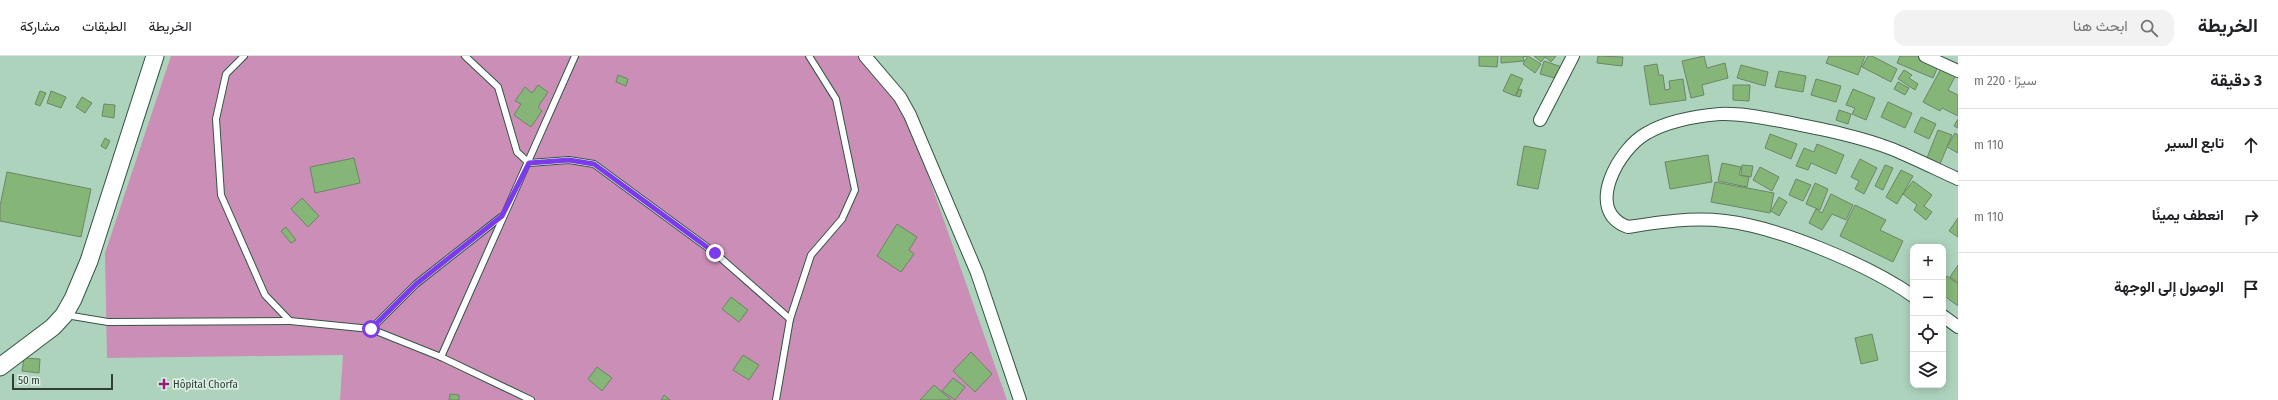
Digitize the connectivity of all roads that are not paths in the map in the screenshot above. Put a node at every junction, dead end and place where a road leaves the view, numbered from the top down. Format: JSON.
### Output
{"nodes":[{"id":1,"x":155,"y":56,"type":"edge"},
{"id":2,"x":244,"y":56,"type":"edge"},
{"id":3,"x":465,"y":56,"type":"edge"},
{"id":4,"x":575,"y":56,"type":"edge"},
{"id":5,"x":809,"y":56,"type":"edge"},
{"id":6,"x":865,"y":56,"type":"edge"},
{"id":7,"x":1573,"y":56,"type":"edge"},
{"id":8,"x":1926,"y":56,"type":"edge"},
{"id":9,"x":1958,"y":72,"type":"edge"},
{"id":10,"x":1540,"y":120,"type":"dead end"},
{"id":11,"x":529,"y":163,"type":"junction"},
{"id":12,"x":1958,"y":179,"type":"edge"},
{"id":13,"x":502,"y":216,"type":"junction"},
{"id":14,"x":1910,"y":294,"type":"edge"},
{"id":15,"x":64,"y":315,"type":"junction"},
{"id":16,"x":1946,"y":318,"type":"edge"},
{"id":17,"x":790,"y":319,"type":"junction"},
{"id":18,"x":290,"y":321,"type":"junction"},
{"id":19,"x":1958,"y":327,"type":"edge"},
{"id":20,"x":371,"y":329,"type":"junction"},
{"id":21,"x":37,"y":338,"type":"junction"},
{"id":22,"x":0,"y":351,"type":"edge"},
{"id":23,"x":441,"y":357,"type":"junction"},
{"id":24,"x":0,"y":367,"type":"edge"},
{"id":25,"x":531,"y":400,"type":"edge"},
{"id":26,"x":776,"y":400,"type":"edge"},
{"id":27,"x":1020,"y":400,"type":"edge"}],
"edges":[{"from":1,"to":15,"type":"main road"},
{"from":2,"to":18,"type":"lane"},
{"from":3,"to":11,"type":"lane"},
{"from":4,"to":11,"type":"lane"},
{"from":5,"to":17,"type":"lane"},
{"from":6,"to":27,"type":"street"},
{"from":7,"to":10,"type":"street"},
{"from":8,"to":9,"type":"street"},
{"from":11,"to":13,"type":"lane"},
{"from":11,"to":17,"type":"lane"},
{"from":12,"to":14,"type":"street"},
{"from":13,"to":20,"type":"lane"},
{"from":13,"to":23,"type":"lane"},
{"from":15,"to":18,"type":"lane"},
{"from":15,"to":21,"type":"main road"},
{"from":16,"to":19,"type":"street"},
{"from":17,"to":26,"type":"lane"},
{"from":18,"to":20,"type":"lane"},
{"from":20,"to":23,"type":"lane"},
{"from":21,"to":22,"type":"main road"},
{"from":21,"to":24,"type":"main road"},
{"from":23,"to":25,"type":"lane"}]}
